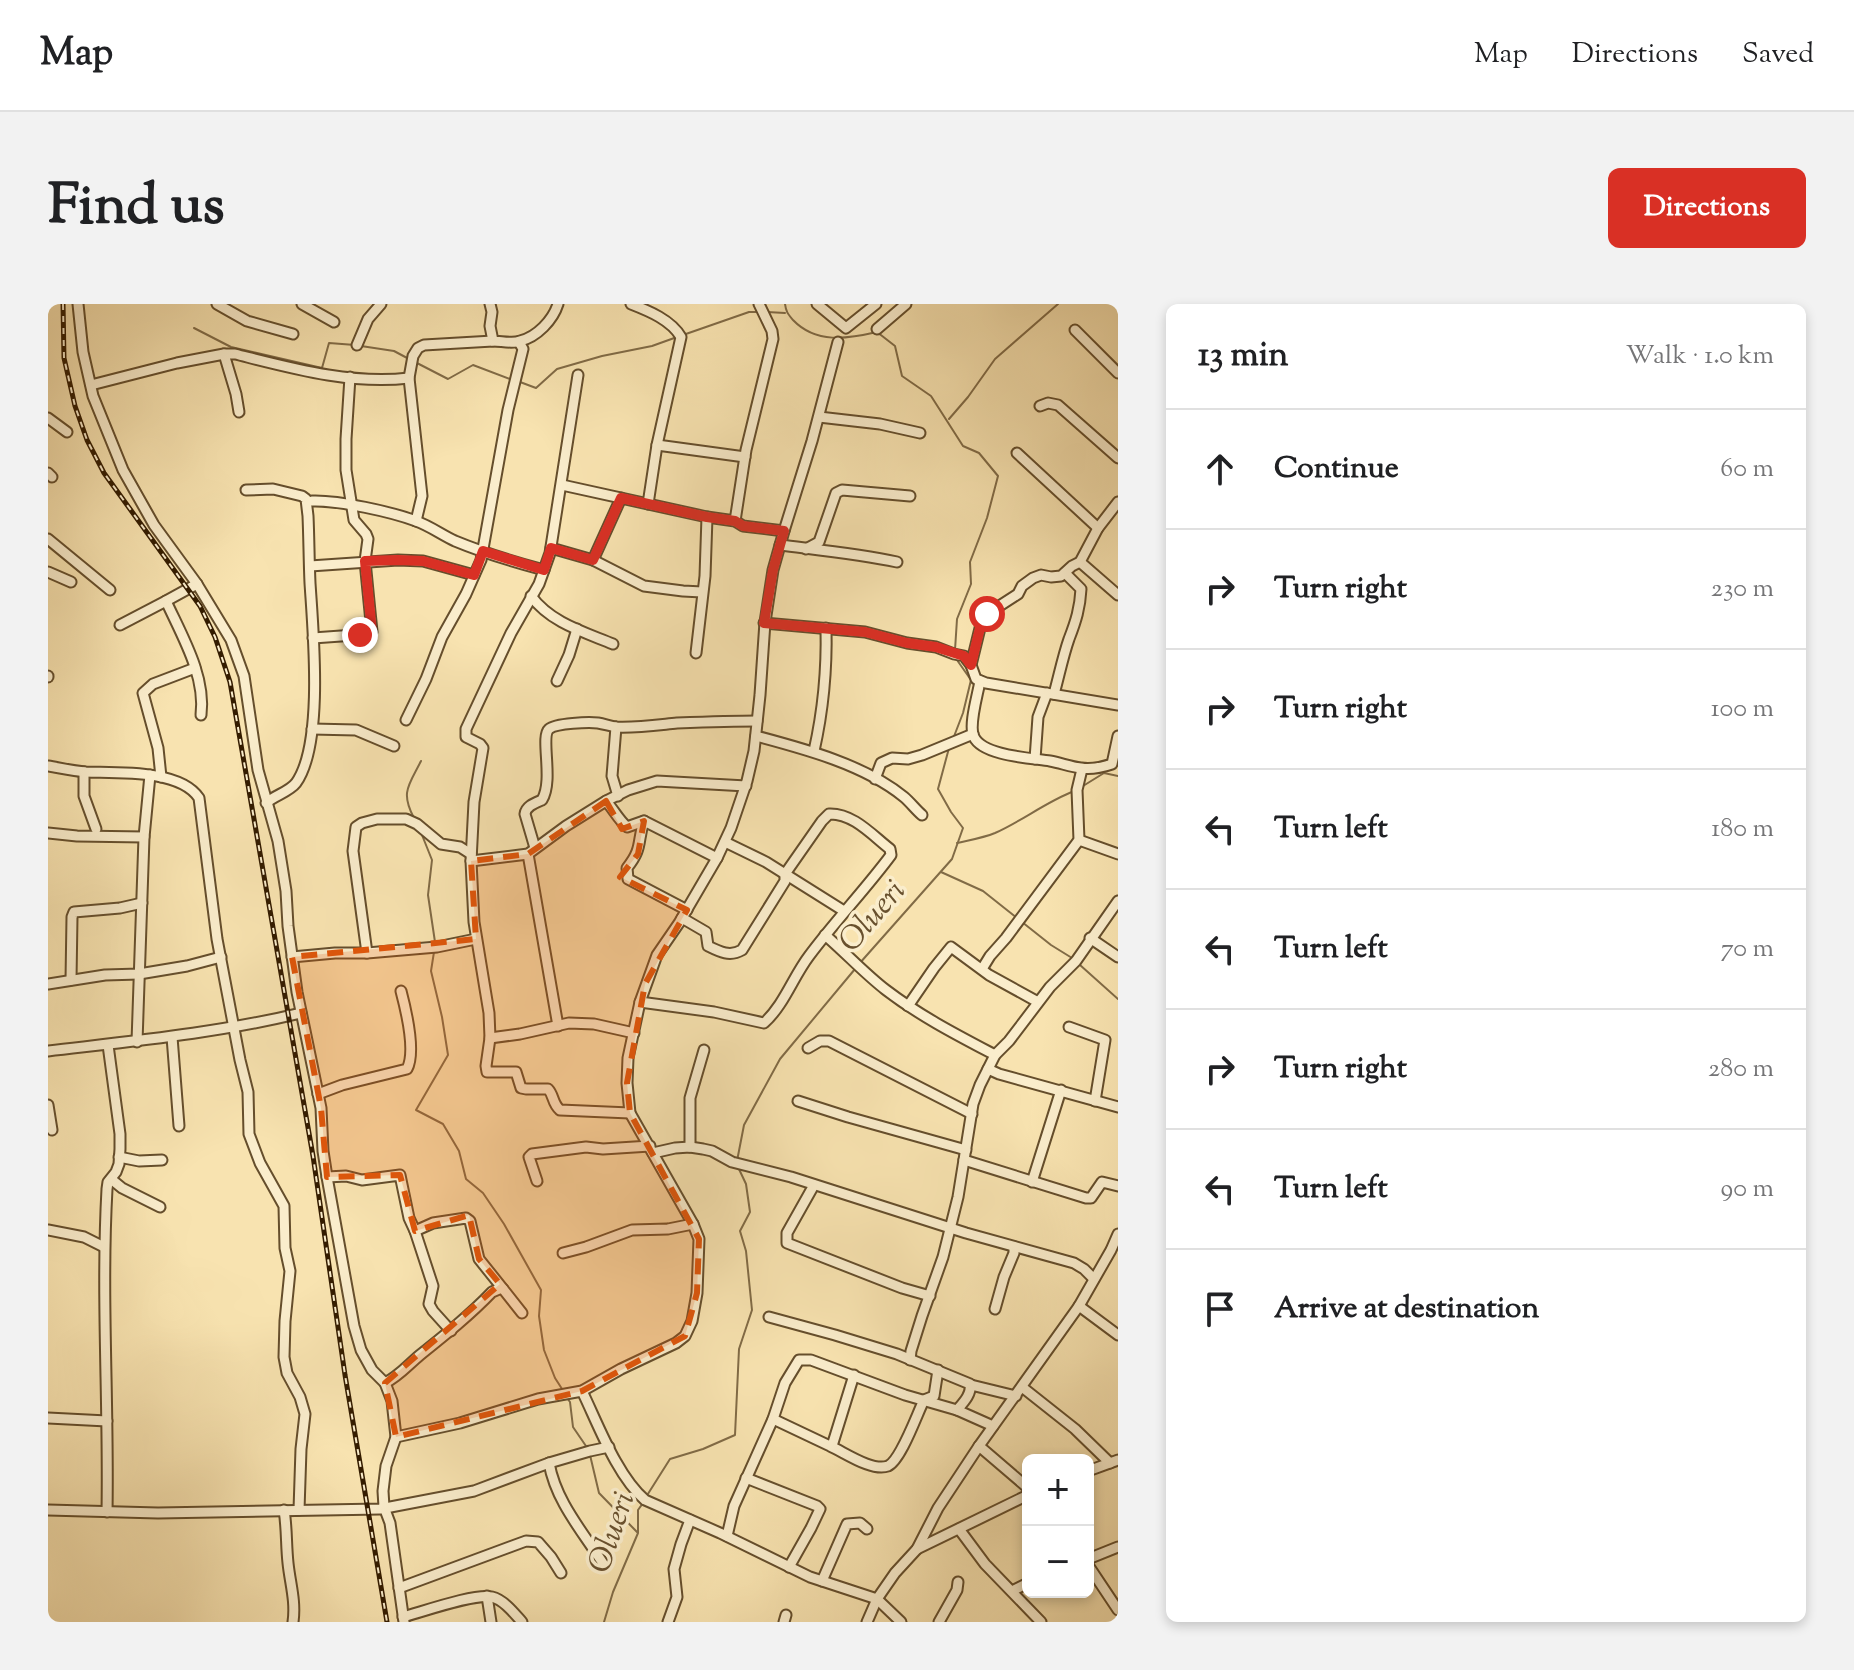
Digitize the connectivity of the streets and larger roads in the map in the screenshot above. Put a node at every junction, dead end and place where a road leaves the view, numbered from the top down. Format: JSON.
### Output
{"nodes":[{"id":1,"x":78,"y":304,"type":"edge"},
{"id":2,"x":217,"y":304,"type":"edge"},
{"id":3,"x":381,"y":304,"type":"edge"},
{"id":4,"x":490,"y":304,"type":"edge"},
{"id":5,"x":558,"y":304,"type":"edge"},
{"id":6,"x":631,"y":304,"type":"edge"},
{"id":7,"x":759,"y":304,"type":"edge"},
{"id":8,"x":817,"y":304,"type":"edge"},
{"id":9,"x":876,"y":304,"type":"edge"},
{"id":10,"x":906,"y":304,"type":"edge"},
{"id":11,"x":307,"y":305,"type":"edge"},
{"id":12,"x":645,"y":306,"type":"edge"},
{"id":13,"x":334,"y":322,"type":"dead end"},
{"id":14,"x":877,"y":329,"type":"dead end"},
{"id":15,"x":1075,"y":330,"type":"dead end"},
{"id":16,"x":293,"y":334,"type":"dead end"},
{"id":17,"x":493,"y":341,"type":"junction"},
{"id":18,"x":519,"y":342,"type":"junction"},
{"id":19,"x":838,"y":342,"type":"dead end"},
{"id":20,"x":357,"y":345,"type":"dead end"},
{"id":21,"x":224,"y":354,"type":"junction"},
{"id":22,"x":1118,"y":373,"type":"edge"},
{"id":23,"x":578,"y":375,"type":"dead end"},
{"id":24,"x":350,"y":377,"type":"junction"},
{"id":25,"x":409,"y":378,"type":"junction"},
{"id":26,"x":91,"y":385,"type":"junction"},
{"id":27,"x":1040,"y":406,"type":"dead end"},
{"id":28,"x":239,"y":412,"type":"dead end"},
{"id":29,"x":819,"y":417,"type":"junction"},
{"id":30,"x":48,"y":418,"type":"edge"},
{"id":31,"x":67,"y":432,"type":"dead end"},
{"id":32,"x":920,"y":433,"type":"dead end"},
{"id":33,"x":657,"y":445,"type":"junction"},
{"id":34,"x":1017,"y":453,"type":"dead end"},
{"id":35,"x":745,"y":457,"type":"junction"},
{"id":36,"x":1118,"y":458,"type":"edge"},
{"id":37,"x":562,"y":485,"type":"junction"},
{"id":38,"x":246,"y":490,"type":"dead end"},
{"id":39,"x":910,"y":496,"type":"dead end"},
{"id":40,"x":621,"y":498,"type":"junction"},
{"id":41,"x":312,"y":501,"type":"dead end"},
{"id":42,"x":1118,"y":502,"type":"edge"},
{"id":43,"x":648,"y":504,"type":"junction"},
{"id":44,"x":351,"y":506,"type":"junction"},
{"id":45,"x":707,"y":517,"type":"junction"},
{"id":46,"x":416,"y":521,"type":"junction"},
{"id":47,"x":735,"y":521,"type":"junction"},
{"id":48,"x":1098,"y":528,"type":"junction"},
{"id":49,"x":784,"y":531,"type":"junction"},
{"id":50,"x":48,"y":539,"type":"edge"},
{"id":51,"x":780,"y":545,"type":"junction"},
{"id":52,"x":551,"y":548,"type":"junction"},
{"id":53,"x":806,"y":549,"type":"junction"},
{"id":54,"x":483,"y":551,"type":"junction"},
{"id":55,"x":593,"y":560,"type":"junction"},
{"id":56,"x":365,"y":561,"type":"junction"},
{"id":57,"x":897,"y":562,"type":"dead end"},
{"id":58,"x":1080,"y":562,"type":"junction"},
{"id":59,"x":310,"y":566,"type":"junction"},
{"id":60,"x":544,"y":570,"type":"junction"},
{"id":61,"x":48,"y":572,"type":"edge"},
{"id":62,"x":1065,"y":573,"type":"junction"},
{"id":63,"x":474,"y":575,"type":"junction"},
{"id":64,"x":71,"y":582,"type":"dead end"},
{"id":65,"x":197,"y":584,"type":"junction"},
{"id":66,"x":110,"y":590,"type":"dead end"},
{"id":67,"x":702,"y":592,"type":"junction"},
{"id":68,"x":1118,"y":595,"type":"edge"},
{"id":69,"x":531,"y":596,"type":"junction"},
{"id":70,"x":166,"y":601,"type":"junction"},
{"id":71,"x":764,"y":623,"type":"junction"},
{"id":72,"x":120,"y":625,"type":"dead end"},
{"id":73,"x":826,"y":628,"type":"junction"},
{"id":74,"x":577,"y":629,"type":"junction"},
{"id":75,"x":313,"y":638,"type":"junction"},
{"id":76,"x":613,"y":644,"type":"dead end"},
{"id":77,"x":696,"y":653,"type":"dead end"},
{"id":78,"x":963,"y":658,"type":"junction"},
{"id":79,"x":195,"y":668,"type":"junction"},
{"id":80,"x":557,"y":681,"type":"dead end"},
{"id":81,"x":980,"y":681,"type":"junction"},
{"id":82,"x":1050,"y":694,"type":"junction"},
{"id":83,"x":1117,"y":701,"type":"edge"},
{"id":84,"x":201,"y":715,"type":"dead end"},
{"id":85,"x":406,"y":720,"type":"dead end"},
{"id":86,"x":757,"y":721,"type":"junction"},
{"id":87,"x":616,"y":727,"type":"junction"},
{"id":88,"x":312,"y":729,"type":"junction"},
{"id":89,"x":973,"y":734,"type":"junction"},
{"id":90,"x":756,"y":736,"type":"junction"},
{"id":91,"x":1118,"y":736,"type":"edge"},
{"id":92,"x":394,"y":746,"type":"dead end"},
{"id":93,"x":814,"y":751,"type":"junction"},
{"id":94,"x":1035,"y":759,"type":"junction"},
{"id":95,"x":48,"y":766,"type":"edge"},
{"id":96,"x":1082,"y":769,"type":"junction"},
{"id":97,"x":84,"y":772,"type":"junction"},
{"id":98,"x":155,"y":776,"type":"junction"},
{"id":99,"x":875,"y":779,"type":"junction"},
{"id":100,"x":746,"y":786,"type":"junction"},
{"id":101,"x":618,"y":796,"type":"junction"},
{"id":102,"x":606,"y":801,"type":"junction"},
{"id":103,"x":266,"y":803,"type":"junction"},
{"id":104,"x":922,"y":815,"type":"dead end"},
{"id":105,"x":644,"y":821,"type":"junction"},
{"id":106,"x":96,"y":829,"type":"dead end"},
{"id":107,"x":48,"y":833,"type":"edge"},
{"id":108,"x":144,"y":837,"type":"junction"},
{"id":109,"x":1079,"y":840,"type":"junction"},
{"id":110,"x":725,"y":842,"type":"junction"},
{"id":111,"x":531,"y":851,"type":"junction"},
{"id":112,"x":1118,"y":854,"type":"edge"},
{"id":113,"x":471,"y":858,"type":"junction"},
{"id":114,"x":717,"y":858,"type":"junction"},
{"id":115,"x":785,"y":874,"type":"junction"},
{"id":116,"x":1118,"y":901,"type":"edge"},
{"id":117,"x":142,"y":903,"type":"junction"},
{"id":118,"x":844,"y":911,"type":"junction"},
{"id":119,"x":685,"y":914,"type":"junction"},
{"id":120,"x":825,"y":935,"type":"junction"},
{"id":121,"x":1090,"y":938,"type":"junction"},
{"id":122,"x":476,"y":939,"type":"junction"},
{"id":123,"x":367,"y":953,"type":"junction"},
{"id":124,"x":221,"y":957,"type":"junction"},
{"id":125,"x":292,"y":957,"type":"junction"},
{"id":126,"x":1118,"y":957,"type":"edge"},
{"id":127,"x":982,"y":969,"type":"junction"},
{"id":128,"x":139,"y":974,"type":"junction"},
{"id":129,"x":71,"y":980,"type":"junction"},
{"id":130,"x":48,"y":984,"type":"edge"},
{"id":131,"x":401,"y":991,"type":"dead end"},
{"id":132,"x":640,"y":1002,"type":"junction"},
{"id":133,"x":1038,"y":1002,"type":"junction"},
{"id":134,"x":908,"y":1006,"type":"junction"},
{"id":135,"x":301,"y":1013,"type":"junction"},
{"id":136,"x":558,"y":1026,"type":"junction"},
{"id":137,"x":234,"y":1027,"type":"junction"},
{"id":138,"x":1069,"y":1027,"type":"dead end"},
{"id":139,"x":634,"y":1033,"type":"junction"},
{"id":140,"x":172,"y":1037,"type":"junction"},
{"id":141,"x":490,"y":1038,"type":"junction"},
{"id":142,"x":137,"y":1042,"type":"junction"},
{"id":143,"x":108,"y":1045,"type":"junction"},
{"id":144,"x":808,"y":1048,"type":"dead end"},
{"id":145,"x":704,"y":1050,"type":"dead end"},
{"id":146,"x":48,"y":1051,"type":"edge"},
{"id":147,"x":995,"y":1055,"type":"junction"},
{"id":148,"x":988,"y":1069,"type":"junction"},
{"id":149,"x":1061,"y":1090,"type":"junction"},
{"id":150,"x":318,"y":1094,"type":"junction"},
{"id":151,"x":798,"y":1101,"type":"dead end"},
{"id":152,"x":1095,"y":1101,"type":"junction"},
{"id":153,"x":48,"y":1105,"type":"edge"},
{"id":154,"x":1118,"y":1107,"type":"edge"},
{"id":155,"x":630,"y":1113,"type":"junction"},
{"id":156,"x":972,"y":1114,"type":"junction"},
{"id":157,"x":179,"y":1126,"type":"dead end"},
{"id":158,"x":52,"y":1130,"type":"dead end"},
{"id":159,"x":690,"y":1147,"type":"junction"},
{"id":160,"x":652,"y":1150,"type":"junction"},
{"id":161,"x":965,"y":1155,"type":"junction"},
{"id":162,"x":119,"y":1157,"type":"junction"},
{"id":163,"x":162,"y":1160,"type":"dead end"},
{"id":164,"x":327,"y":1177,"type":"junction"},
{"id":165,"x":111,"y":1179,"type":"junction"},
{"id":166,"x":537,"y":1181,"type":"dead end"},
{"id":167,"x":1032,"y":1182,"type":"junction"},
{"id":168,"x":814,"y":1185,"type":"junction"},
{"id":169,"x":1118,"y":1186,"type":"edge"},
{"id":170,"x":160,"y":1207,"type":"dead end"},
{"id":171,"x":693,"y":1224,"type":"junction"},
{"id":172,"x":950,"y":1228,"type":"junction"},
{"id":173,"x":48,"y":1230,"type":"edge"},
{"id":174,"x":415,"y":1231,"type":"junction"},
{"id":175,"x":1118,"y":1234,"type":"edge"},
{"id":176,"x":104,"y":1247,"type":"junction"},
{"id":177,"x":1014,"y":1247,"type":"junction"},
{"id":178,"x":563,"y":1253,"type":"dead end"},
{"id":179,"x":1094,"y":1279,"type":"junction"},
{"id":180,"x":503,"y":1289,"type":"junction"},
{"id":181,"x":930,"y":1296,"type":"junction"},
{"id":182,"x":1079,"y":1306,"type":"junction"},
{"id":183,"x":995,"y":1309,"type":"dead end"},
{"id":184,"x":522,"y":1313,"type":"dead end"},
{"id":185,"x":769,"y":1317,"type":"dead end"},
{"id":186,"x":451,"y":1331,"type":"junction"},
{"id":187,"x":1118,"y":1335,"type":"edge"},
{"id":188,"x":910,"y":1360,"type":"junction"},
{"id":189,"x":938,"y":1370,"type":"junction"},
{"id":190,"x":854,"y":1375,"type":"junction"},
{"id":191,"x":385,"y":1383,"type":"junction"},
{"id":192,"x":971,"y":1385,"type":"junction"},
{"id":193,"x":1022,"y":1387,"type":"junction"},
{"id":194,"x":582,"y":1391,"type":"junction"},
{"id":195,"x":1016,"y":1396,"type":"junction"},
{"id":196,"x":924,"y":1400,"type":"junction"},
{"id":197,"x":957,"y":1410,"type":"junction"},
{"id":198,"x":48,"y":1418,"type":"edge"},
{"id":199,"x":773,"y":1419,"type":"junction"},
{"id":200,"x":107,"y":1421,"type":"junction"},
{"id":201,"x":993,"y":1426,"type":"junction"},
{"id":202,"x":396,"y":1437,"type":"junction"},
{"id":203,"x":832,"y":1446,"type":"junction"},
{"id":204,"x":979,"y":1446,"type":"junction"},
{"id":205,"x":609,"y":1447,"type":"junction"},
{"id":206,"x":1114,"y":1462,"type":"edge"},
{"id":207,"x":549,"y":1463,"type":"junction"},
{"id":208,"x":1094,"y":1469,"type":"edge"},
{"id":209,"x":746,"y":1478,"type":"junction"},
{"id":210,"x":1022,"y":1483,"type":"edge"},
{"id":211,"x":1022,"y":1498,"type":"edge"},
{"id":212,"x":384,"y":1507,"type":"junction"},
{"id":213,"x":48,"y":1510,"type":"edge"},
{"id":214,"x":284,"y":1510,"type":"junction"},
{"id":215,"x":299,"y":1510,"type":"junction"},
{"id":216,"x":107,"y":1512,"type":"junction"},
{"id":217,"x":690,"y":1520,"type":"junction"},
{"id":218,"x":867,"y":1529,"type":"dead end"},
{"id":219,"x":959,"y":1529,"type":"junction"},
{"id":220,"x":727,"y":1536,"type":"junction"},
{"id":221,"x":1118,"y":1547,"type":"edge"},
{"id":222,"x":917,"y":1549,"type":"junction"},
{"id":223,"x":1094,"y":1557,"type":"edge"},
{"id":224,"x":604,"y":1565,"type":"dead end"},
{"id":225,"x":789,"y":1567,"type":"junction"},
{"id":226,"x":561,"y":1573,"type":"dead end"},
{"id":227,"x":1094,"y":1574,"type":"edge"},
{"id":228,"x":822,"y":1581,"type":"junction"},
{"id":229,"x":958,"y":1582,"type":"dead end"},
{"id":230,"x":1022,"y":1586,"type":"edge"},
{"id":231,"x":399,"y":1588,"type":"junction"},
{"id":232,"x":1012,"y":1591,"type":"junction"},
{"id":233,"x":487,"y":1596,"type":"junction"},
{"id":234,"x":877,"y":1599,"type":"junction"},
{"id":235,"x":1118,"y":1610,"type":"edge"},
{"id":236,"x":404,"y":1620,"type":"edge"},
{"id":237,"x":293,"y":1622,"type":"edge"},
{"id":238,"x":491,"y":1622,"type":"edge"},
{"id":239,"x":522,"y":1622,"type":"edge"},
{"id":240,"x":668,"y":1622,"type":"edge"},
{"id":241,"x":867,"y":1622,"type":"edge"},
{"id":242,"x":901,"y":1622,"type":"edge"},
{"id":243,"x":939,"y":1622,"type":"edge"},
{"id":244,"x":1041,"y":1622,"type":"edge"}],
"edges":[{"from":1,"to":26,"type":"street"},
{"from":2,"to":16,"type":"street"},
{"from":3,"to":20,"type":"street"},
{"from":4,"to":17,"type":"street"},
{"from":5,"to":18,"type":"street"},
{"from":6,"to":12,"type":"street"},
{"from":7,"to":35,"type":"street"},
{"from":8,"to":9,"type":"street"},
{"from":10,"to":14,"type":"street"},
{"from":11,"to":13,"type":"street"},
{"from":12,"to":33,"type":"street"},
{"from":15,"to":22,"type":"street"},
{"from":17,"to":18,"type":"street"},
{"from":17,"to":25,"type":"street"},
{"from":18,"to":54,"type":"street"},
{"from":19,"to":29,"type":"street"},
{"from":21,"to":24,"type":"street"},
{"from":21,"to":26,"type":"street"},
{"from":21,"to":28,"type":"street"},
{"from":23,"to":37,"type":"street"},
{"from":24,"to":25,"type":"street"},
{"from":24,"to":44,"type":"street"},
{"from":25,"to":46,"type":"street"},
{"from":26,"to":65,"type":"street"},
{"from":27,"to":36,"type":"street"},
{"from":29,"to":32,"type":"street"},
{"from":29,"to":49,"type":"street"},
{"from":30,"to":31,"type":"street"},
{"from":33,"to":35,"type":"street"},
{"from":33,"to":43,"type":"street"},
{"from":34,"to":48,"type":"street"},
{"from":35,"to":47,"type":"street"},
{"from":37,"to":40,"type":"street"},
{"from":37,"to":52,"type":"street"},
{"from":38,"to":59,"type":"street"},
{"from":39,"to":53,"type":"street"},
{"from":40,"to":43,"type":"street"},
{"from":40,"to":55,"type":"street"},
{"from":41,"to":44,"type":"street"},
{"from":42,"to":48,"type":"street"},
{"from":43,"to":45,"type":"street"},
{"from":44,"to":46,"type":"street"},
{"from":44,"to":56,"type":"street"},
{"from":45,"to":47,"type":"street"},
{"from":45,"to":67,"type":"street"},
{"from":46,"to":54,"type":"street"},
{"from":47,"to":49,"type":"street"},
{"from":48,"to":58,"type":"street"},
{"from":49,"to":51,"type":"street"},
{"from":50,"to":66,"type":"street"},
{"from":51,"to":53,"type":"street"},
{"from":51,"to":71,"type":"street"},
{"from":52,"to":55,"type":"street"},
{"from":52,"to":60,"type":"street"},
{"from":53,"to":57,"type":"street"},
{"from":54,"to":60,"type":"street"},
{"from":54,"to":63,"type":"street"},
{"from":55,"to":67,"type":"street"},
{"from":56,"to":59,"type":"street"},
{"from":56,"to":63,"type":"street"},
{"from":56,"to":75,"type":"street"},
{"from":58,"to":62,"type":"street"},
{"from":58,"to":68,"type":"street"},
{"from":59,"to":75,"type":"street"},
{"from":60,"to":69,"type":"street"},
{"from":61,"to":64,"type":"street"},
{"from":62,"to":78,"type":"street"},
{"from":62,"to":82,"type":"street"},
{"from":63,"to":85,"type":"street"},
{"from":65,"to":70,"type":"street"},
{"from":65,"to":103,"type":"street"},
{"from":67,"to":77,"type":"street"},
{"from":69,"to":74,"type":"street"},
{"from":69,"to":113,"type":"street"},
{"from":70,"to":72,"type":"street"},
{"from":70,"to":79,"type":"street"},
{"from":71,"to":73,"type":"street"},
{"from":71,"to":86,"type":"street"},
{"from":73,"to":78,"type":"street"},
{"from":73,"to":93,"type":"street"},
{"from":74,"to":76,"type":"street"},
{"from":74,"to":80,"type":"street"},
{"from":75,"to":88,"type":"street"},
{"from":78,"to":81,"type":"street"},
{"from":79,"to":84,"type":"street"},
{"from":79,"to":98,"type":"street"},
{"from":81,"to":82,"type":"street"},
{"from":81,"to":89,"type":"street"},
{"from":82,"to":83,"type":"street"},
{"from":82,"to":94,"type":"street"},
{"from":86,"to":87,"type":"street"},
{"from":86,"to":90,"type":"street"},
{"from":87,"to":101,"type":"street"},
{"from":87,"to":111,"type":"street"},
{"from":88,"to":92,"type":"street"},
{"from":88,"to":103,"type":"street"},
{"from":89,"to":94,"type":"street"},
{"from":89,"to":99,"type":"street"},
{"from":90,"to":93,"type":"street"},
{"from":90,"to":100,"type":"street"},
{"from":91,"to":96,"type":"street"},
{"from":93,"to":99,"type":"street"},
{"from":94,"to":96,"type":"street"},
{"from":95,"to":97,"type":"street"},
{"from":96,"to":109,"type":"street"},
{"from":97,"to":98,"type":"street"},
{"from":97,"to":106,"type":"street"},
{"from":98,"to":108,"type":"street"},
{"from":98,"to":124,"type":"street"},
{"from":99,"to":104,"type":"street"},
{"from":100,"to":101,"type":"street"},
{"from":100,"to":110,"type":"street"},
{"from":101,"to":102,"type":"street"},
{"from":102,"to":105,"type":"street"},
{"from":102,"to":111,"type":"street"},
{"from":103,"to":125,"type":"street"},
{"from":105,"to":114,"type":"street"},
{"from":105,"to":119,"type":"street"},
{"from":107,"to":108,"type":"street"},
{"from":108,"to":117,"type":"street"},
{"from":109,"to":112,"type":"street"},
{"from":109,"to":127,"type":"street"},
{"from":110,"to":114,"type":"street"},
{"from":110,"to":115,"type":"street"},
{"from":111,"to":113,"type":"street"},
{"from":111,"to":136,"type":"street"},
{"from":113,"to":122,"type":"street"},
{"from":113,"to":123,"type":"street"},
{"from":114,"to":119,"type":"street"},
{"from":115,"to":118,"type":"street"},
{"from":115,"to":118,"type":"street"},
{"from":115,"to":119,"type":"street"},
{"from":116,"to":121,"type":"street"},
{"from":117,"to":128,"type":"street"},
{"from":117,"to":129,"type":"street"},
{"from":118,"to":120,"type":"street"},
{"from":119,"to":132,"type":"street"},
{"from":120,"to":132,"type":"street"},
{"from":120,"to":134,"type":"street"},
{"from":121,"to":126,"type":"street"},
{"from":121,"to":133,"type":"street"},
{"from":122,"to":123,"type":"street"},
{"from":122,"to":141,"type":"street"},
{"from":123,"to":125,"type":"street"},
{"from":124,"to":128,"type":"street"},
{"from":124,"to":137,"type":"street"},
{"from":125,"to":135,"type":"street"},
{"from":127,"to":133,"type":"street"},
{"from":127,"to":134,"type":"street"},
{"from":128,"to":129,"type":"street"},
{"from":128,"to":142,"type":"street"},
{"from":129,"to":130,"type":"street"},
{"from":131,"to":150,"type":"street"},
{"from":132,"to":139,"type":"street"},
{"from":133,"to":147,"type":"street"},
{"from":134,"to":147,"type":"street"},
{"from":135,"to":137,"type":"street"},
{"from":135,"to":150,"type":"street"},
{"from":136,"to":139,"type":"street"},
{"from":136,"to":141,"type":"street"},
{"from":137,"to":140,"type":"street"},
{"from":137,"to":215,"type":"street"},
{"from":138,"to":152,"type":"street"},
{"from":139,"to":155,"type":"street"},
{"from":140,"to":142,"type":"street"},
{"from":140,"to":157,"type":"street"},
{"from":141,"to":155,"type":"street"},
{"from":142,"to":143,"type":"street"},
{"from":143,"to":146,"type":"street"},
{"from":143,"to":162,"type":"street"},
{"from":144,"to":156,"type":"street"},
{"from":145,"to":159,"type":"street"},
{"from":147,"to":148,"type":"street"},
{"from":148,"to":149,"type":"street"},
{"from":148,"to":156,"type":"street"},
{"from":149,"to":152,"type":"street"},
{"from":149,"to":167,"type":"street"},
{"from":150,"to":164,"type":"street"},
{"from":151,"to":161,"type":"street"},
{"from":152,"to":154,"type":"street"},
{"from":153,"to":158,"type":"street"},
{"from":155,"to":160,"type":"street"},
{"from":156,"to":161,"type":"street"},
{"from":159,"to":160,"type":"street"},
{"from":159,"to":168,"type":"street"},
{"from":160,"to":166,"type":"street"},
{"from":160,"to":171,"type":"street"},
{"from":161,"to":167,"type":"street"},
{"from":161,"to":172,"type":"street"},
{"from":162,"to":163,"type":"street"},
{"from":162,"to":165,"type":"street"},
{"from":164,"to":174,"type":"street"},
{"from":164,"to":191,"type":"street"},
{"from":165,"to":170,"type":"street"},
{"from":165,"to":176,"type":"street"},
{"from":167,"to":169,"type":"street"},
{"from":168,"to":172,"type":"street"},
{"from":168,"to":181,"type":"street"},
{"from":171,"to":178,"type":"street"},
{"from":171,"to":194,"type":"street"},
{"from":172,"to":177,"type":"street"},
{"from":172,"to":181,"type":"street"},
{"from":173,"to":176,"type":"street"},
{"from":174,"to":180,"type":"street"},
{"from":174,"to":186,"type":"street"},
{"from":175,"to":179,"type":"street"},
{"from":176,"to":200,"type":"street"},
{"from":177,"to":179,"type":"street"},
{"from":177,"to":183,"type":"street"},
{"from":179,"to":182,"type":"street"},
{"from":180,"to":184,"type":"street"},
{"from":180,"to":186,"type":"street"},
{"from":181,"to":188,"type":"street"},
{"from":182,"to":187,"type":"street"},
{"from":182,"to":193,"type":"street"},
{"from":185,"to":188,"type":"street"},
{"from":186,"to":191,"type":"street"},
{"from":188,"to":189,"type":"street"},
{"from":189,"to":192,"type":"street"},
{"from":189,"to":196,"type":"street"},
{"from":190,"to":196,"type":"street"},
{"from":190,"to":199,"type":"street"},
{"from":190,"to":203,"type":"street"},
{"from":191,"to":202,"type":"street"},
{"from":192,"to":195,"type":"street"},
{"from":192,"to":197,"type":"street"},
{"from":193,"to":195,"type":"street"},
{"from":193,"to":206,"type":"street"},
{"from":194,"to":202,"type":"street"},
{"from":194,"to":205,"type":"street"},
{"from":195,"to":201,"type":"street"},
{"from":196,"to":197,"type":"street"},
{"from":196,"to":203,"type":"street"},
{"from":197,"to":201,"type":"street"},
{"from":198,"to":200,"type":"street"},
{"from":199,"to":203,"type":"street"},
{"from":199,"to":209,"type":"street"},
{"from":200,"to":216,"type":"street"},
{"from":201,"to":204,"type":"street"},
{"from":202,"to":212,"type":"street"},
{"from":204,"to":210,"type":"street"},
{"from":204,"to":222,"type":"street"},
{"from":205,"to":207,"type":"street"},
{"from":205,"to":217,"type":"street"},
{"from":206,"to":208,"type":"street"},
{"from":207,"to":212,"type":"street"},
{"from":207,"to":224,"type":"street"},
{"from":209,"to":220,"type":"street"},
{"from":209,"to":225,"type":"street"},
{"from":211,"to":219,"type":"street"},
{"from":212,"to":215,"type":"street"},
{"from":212,"to":231,"type":"street"},
{"from":213,"to":216,"type":"street"},
{"from":214,"to":215,"type":"street"},
{"from":214,"to":216,"type":"street"},
{"from":214,"to":237,"type":"street"},
{"from":217,"to":220,"type":"street"},
{"from":217,"to":240,"type":"street"},
{"from":218,"to":228,"type":"street"},
{"from":219,"to":222,"type":"street"},
{"from":219,"to":232,"type":"street"},
{"from":220,"to":225,"type":"street"},
{"from":221,"to":223,"type":"street"},
{"from":222,"to":234,"type":"street"},
{"from":225,"to":228,"type":"street"},
{"from":226,"to":231,"type":"street"},
{"from":227,"to":235,"type":"street"},
{"from":228,"to":234,"type":"street"},
{"from":229,"to":243,"type":"street"},
{"from":230,"to":232,"type":"street"},
{"from":231,"to":236,"type":"street"},
{"from":232,"to":244,"type":"street"},
{"from":233,"to":236,"type":"street"},
{"from":233,"to":238,"type":"street"},
{"from":233,"to":239,"type":"street"},
{"from":234,"to":241,"type":"street"},
{"from":234,"to":242,"type":"street"}]}
